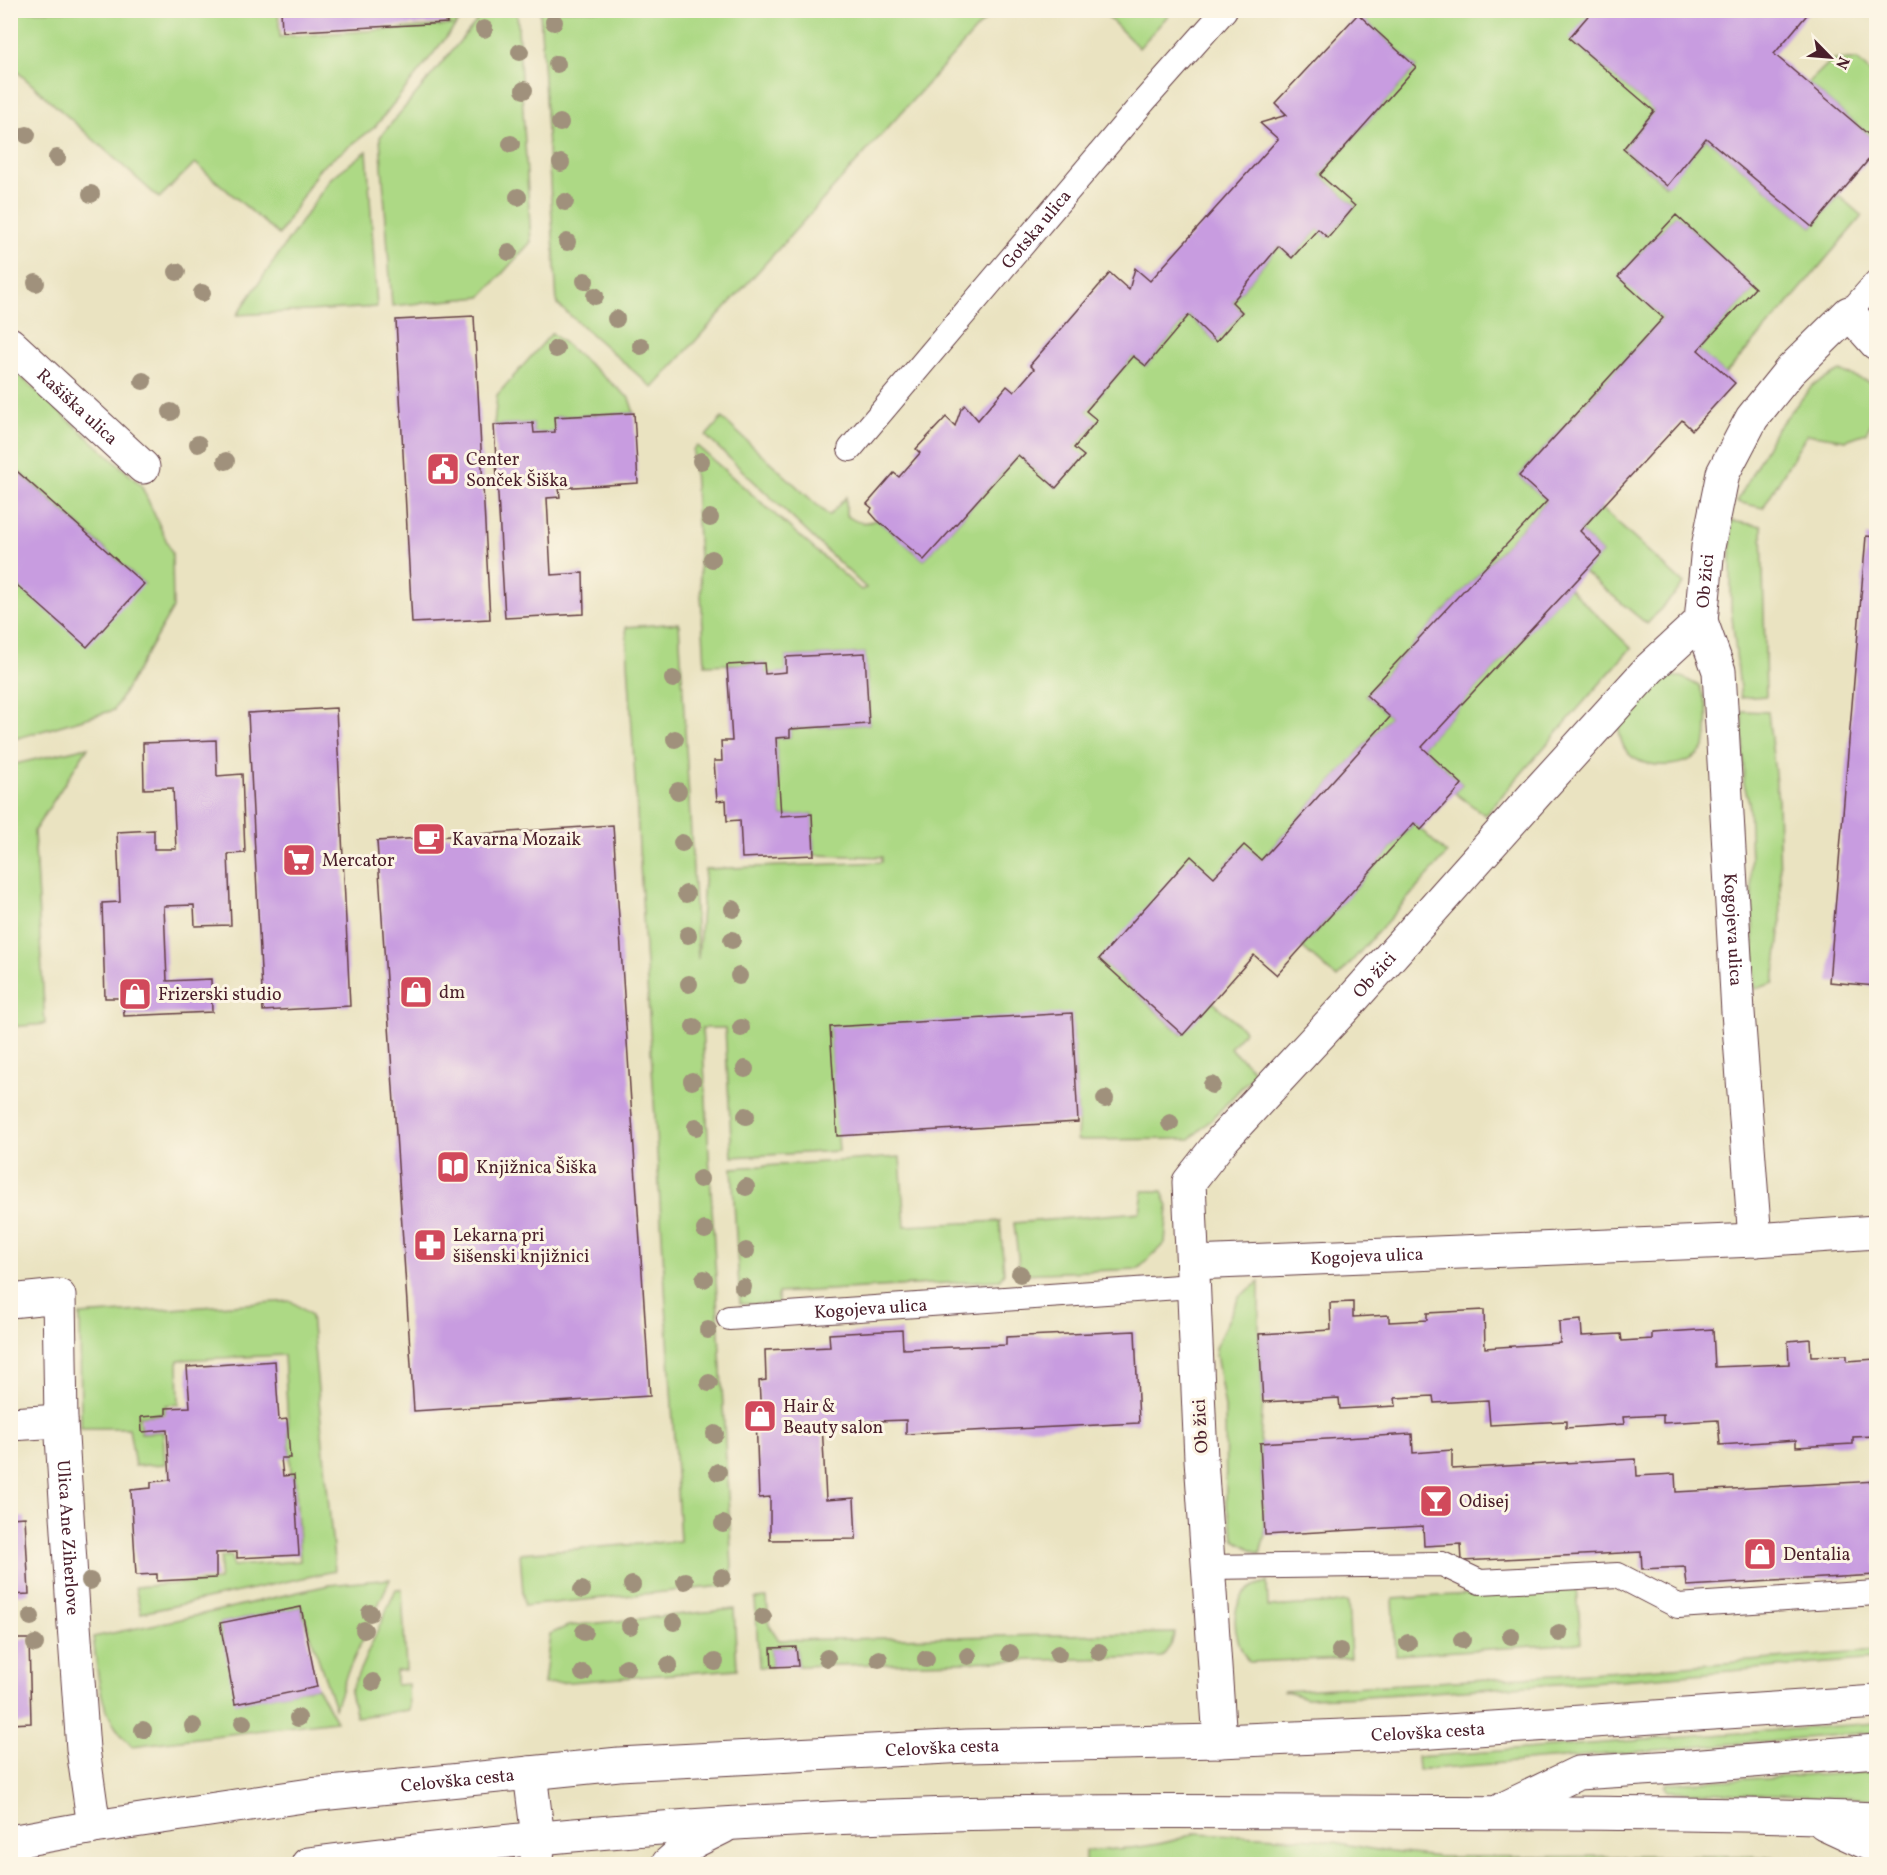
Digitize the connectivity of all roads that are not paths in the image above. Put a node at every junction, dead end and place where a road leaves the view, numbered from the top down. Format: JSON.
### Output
{"nodes":[{"id":1,"x":1225,"y":10,"type":"edge"},
{"id":2,"x":1876,"y":282,"type":"edge"},
{"id":3,"x":1849,"y":313,"type":"junction"},
{"id":4,"x":10,"y":344,"type":"edge"},
{"id":5,"x":1876,"y":344,"type":"edge"},
{"id":6,"x":850,"y":449,"type":"dead end"},
{"id":7,"x":142,"y":467,"type":"dead end"},
{"id":8,"x":1701,"y":621,"type":"junction"},
{"id":9,"x":1876,"y":1232,"type":"edge"},
{"id":10,"x":1755,"y":1240,"type":"junction"},
{"id":11,"x":1193,"y":1274,"type":"junction"},
{"id":12,"x":10,"y":1301,"type":"edge"},
{"id":13,"x":729,"y":1318,"type":"dead end"},
{"id":14,"x":61,"y":1421,"type":"junction"},
{"id":15,"x":10,"y":1424,"type":"edge"},
{"id":16,"x":1209,"y":1567,"type":"junction"},
{"id":17,"x":1876,"y":1593,"type":"edge"},
{"id":18,"x":1876,"y":1701,"type":"edge"},
{"id":19,"x":1220,"y":1741,"type":"junction"},
{"id":20,"x":1876,"y":1751,"type":"edge"},
{"id":21,"x":530,"y":1773,"type":"junction"},
{"id":22,"x":1496,"y":1813,"type":"junction"},
{"id":23,"x":1808,"y":1816,"type":"junction"},
{"id":24,"x":1876,"y":1819,"type":"edge"},
{"id":25,"x":729,"y":1824,"type":"junction"},
{"id":26,"x":94,"y":1827,"type":"junction"},
{"id":27,"x":10,"y":1842,"type":"edge"},
{"id":28,"x":1876,"y":1847,"type":"edge"},
{"id":29,"x":541,"y":1856,"type":"edge"},
{"id":30,"x":308,"y":1864,"type":"edge"},
{"id":31,"x":668,"y":1864,"type":"edge"}],
"edges":[{"from":1,"to":6,"type":"lane","name":"Gotska ulica"},
{"from":2,"to":3,"type":"lane","name":"Ob žici"},
{"from":3,"to":5,"type":"main road"},
{"from":3,"to":8,"type":"main road","name":"Ob žici"},
{"from":4,"to":7,"type":"main road","name":"Rašiška ulica"},
{"from":8,"to":10,"type":"main road","name":"Kogojeva ulica"},
{"from":8,"to":11,"type":"main road","name":"Ob žici"},
{"from":9,"to":10,"type":"main road","name":"Kogojeva ulica"},
{"from":10,"to":11,"type":"main road","name":"Kogojeva ulica"},
{"from":11,"to":13,"type":"lane","name":"Kogojeva ulica"},
{"from":11,"to":16,"type":"main road","name":"Ob žici"},
{"from":12,"to":14,"type":"main road","name":"Ulica Ane Ziherlove"},
{"from":14,"to":15,"type":"main road"},
{"from":14,"to":26,"type":"main road","name":"Ulica Ane Ziherlove"},
{"from":16,"to":17,"type":"lane"},
{"from":16,"to":19,"type":"main road","name":"Ob žici"},
{"from":18,"to":19,"type":"main road","name":"Celovška cesta"},
{"from":19,"to":21,"type":"main road","name":"Celovška cesta"},
{"from":20,"to":22,"type":"main road"},
{"from":21,"to":26,"type":"main road","name":"Celovška cesta"},
{"from":21,"to":29,"type":"main road"},
{"from":22,"to":23,"type":"main road"},
{"from":22,"to":25,"type":"main road"},
{"from":23,"to":24,"type":"main road"},
{"from":23,"to":28,"type":"main road"},
{"from":25,"to":29,"type":"main road"},
{"from":25,"to":31,"type":"main road"},
{"from":26,"to":27,"type":"main road","name":"Celovška cesta"},
{"from":29,"to":30,"type":"main road"}]}
